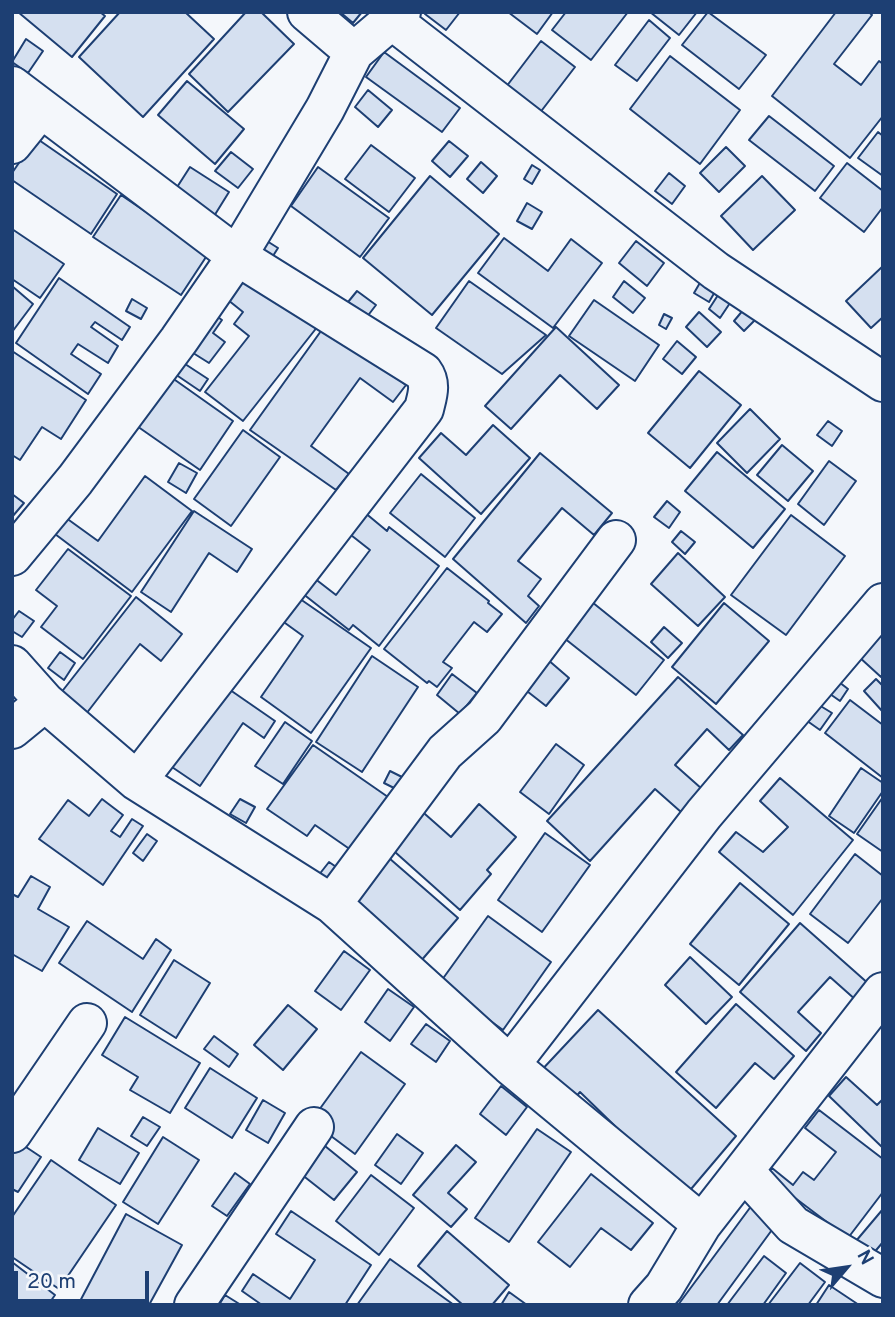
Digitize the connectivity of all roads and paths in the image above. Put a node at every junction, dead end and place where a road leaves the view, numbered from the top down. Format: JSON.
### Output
{"nodes":[{"id":1,"x":307,"y":12,"type":"edge"},
{"id":2,"x":397,"y":17,"type":"edge"},
{"id":3,"x":354,"y":52,"type":"junction"},
{"id":4,"x":27,"y":97,"type":"edge"},
{"id":5,"x":12,"y":144,"type":"edge"},
{"id":6,"x":237,"y":256,"type":"junction"},
{"id":7,"x":883,"y":382,"type":"edge"},
{"id":8,"x":616,"y":540,"type":"dead end"},
{"id":9,"x":12,"y":555,"type":"edge"},
{"id":10,"x":883,"y":603,"type":"edge"},
{"id":11,"x":12,"y":665,"type":"edge"},
{"id":12,"x":45,"y":702,"type":"junction"},
{"id":13,"x":12,"y":729,"type":"edge"},
{"id":14,"x":137,"y":781,"type":"junction"},
{"id":15,"x":332,"y":904,"type":"junction"},
{"id":16,"x":883,"y":992,"type":"edge"},
{"id":17,"x":87,"y":1023,"type":"dead end"},
{"id":18,"x":510,"y":1065,"type":"junction"},
{"id":19,"x":314,"y":1127,"type":"dead end"},
{"id":20,"x":12,"y":1133,"type":"edge"},
{"id":21,"x":744,"y":1171,"type":"junction"},
{"id":22,"x":702,"y":1224,"type":"junction"},
{"id":23,"x":883,"y":1278,"type":"edge"},
{"id":24,"x":194,"y":1305,"type":"edge"},
{"id":25,"x":648,"y":1305,"type":"edge"}],
"edges":[{"from":1,"to":3,"type":"street"},
{"from":2,"to":3,"type":"street"},
{"from":2,"to":7,"type":"street"},
{"from":3,"to":6,"type":"street"},
{"from":4,"to":5,"type":"street"},
{"from":4,"to":6,"type":"street"},
{"from":6,"to":9,"type":"street"},
{"from":6,"to":14,"type":"street"},
{"from":8,"to":15,"type":"street"},
{"from":10,"to":18,"type":"street"},
{"from":11,"to":12,"type":"street"},
{"from":12,"to":13,"type":"street"},
{"from":12,"to":14,"type":"street"},
{"from":14,"to":15,"type":"street"},
{"from":15,"to":18,"type":"street"},
{"from":16,"to":21,"type":"street"},
{"from":17,"to":20,"type":"street"},
{"from":18,"to":22,"type":"street"},
{"from":19,"to":24,"type":"street"},
{"from":21,"to":22,"type":"street"},
{"from":21,"to":23,"type":"street"},
{"from":22,"to":25,"type":"street"}]}
